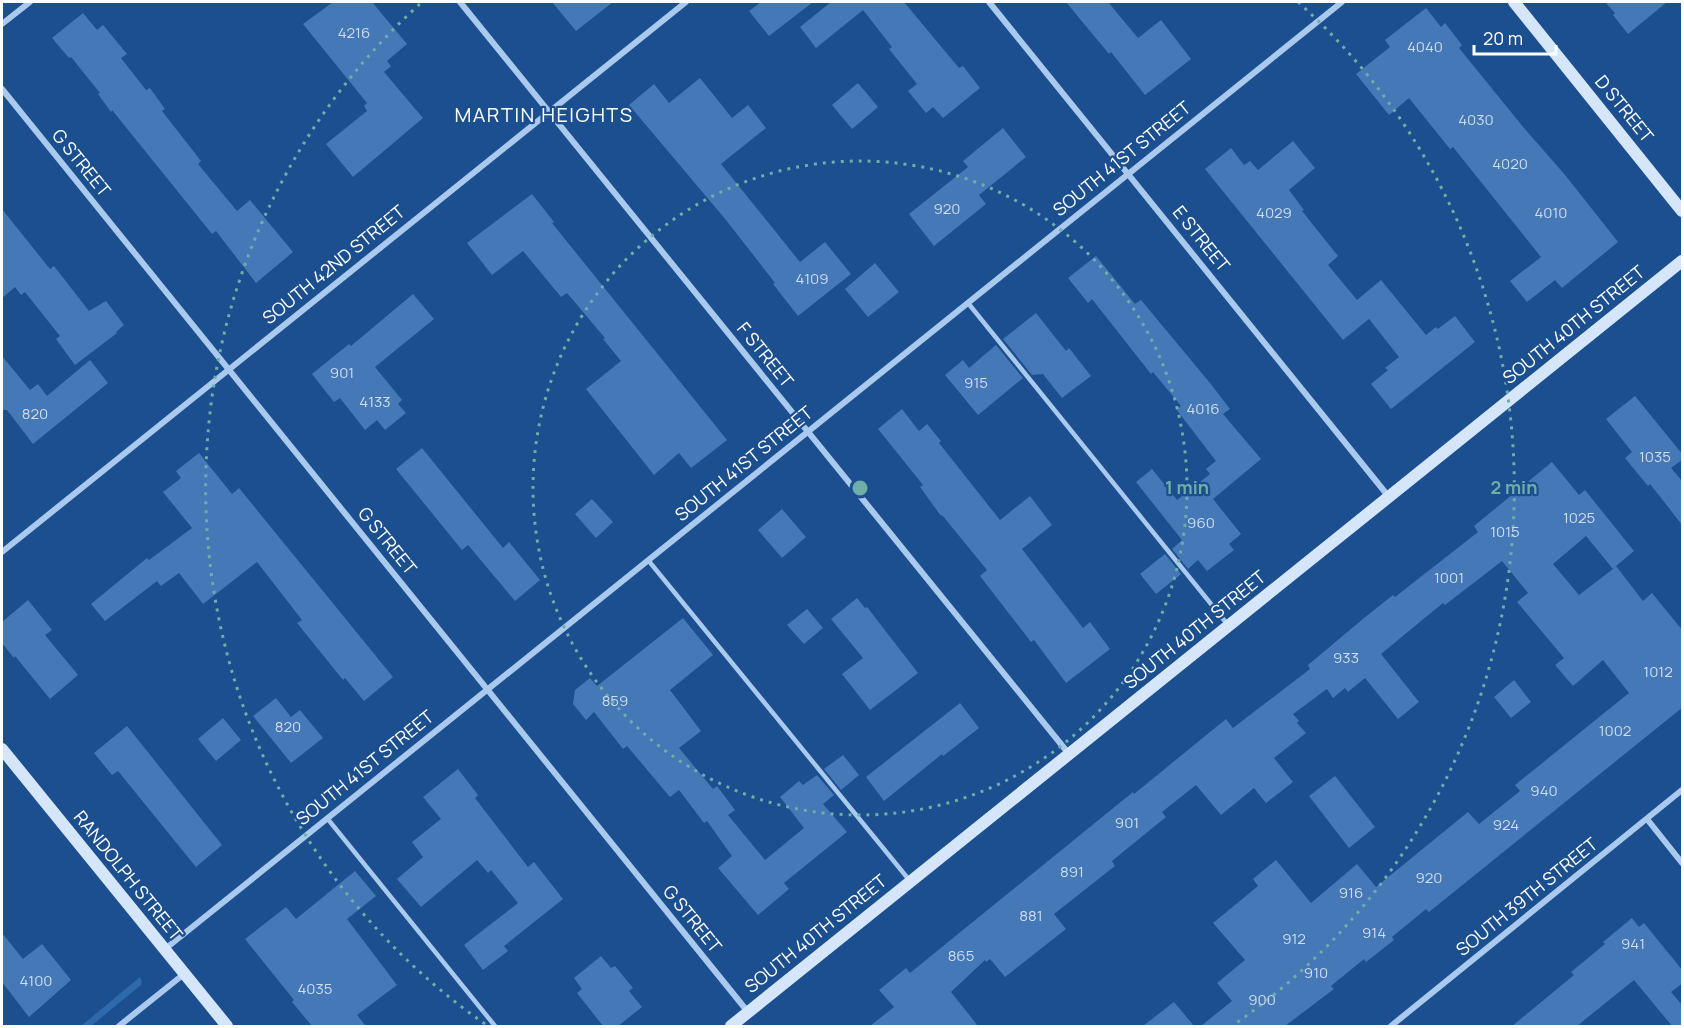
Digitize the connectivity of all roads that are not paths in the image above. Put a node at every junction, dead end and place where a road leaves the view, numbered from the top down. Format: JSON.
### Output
{"nodes":[{"id":1,"x":30,"y":2,"type":"edge"},
{"id":2,"x":460,"y":2,"type":"edge"},
{"id":3,"x":686,"y":2,"type":"edge"},
{"id":4,"x":989,"y":2,"type":"edge"},
{"id":5,"x":1342,"y":2,"type":"edge"},
{"id":6,"x":1514,"y":2,"type":"edge"},
{"id":7,"x":2,"y":24,"type":"edge"},
{"id":8,"x":2,"y":89,"type":"edge"},
{"id":9,"x":549,"y":111,"type":"junction"},
{"id":10,"x":1129,"y":173,"type":"junction"},
{"id":11,"x":1683,"y":211,"type":"edge"},
{"id":12,"x":1683,"y":261,"type":"edge"},
{"id":13,"x":968,"y":303,"type":"junction"},
{"id":14,"x":228,"y":369,"type":"junction"},
{"id":15,"x":807,"y":432,"type":"junction"},
{"id":16,"x":1389,"y":497,"type":"junction"},
{"id":17,"x":2,"y":552,"type":"edge"},
{"id":18,"x":648,"y":560,"type":"junction"},
{"id":19,"x":1229,"y":626,"type":"junction"},
{"id":20,"x":488,"y":689,"type":"junction"},
{"id":21,"x":2,"y":749,"type":"edge"},
{"id":22,"x":1069,"y":754,"type":"junction"},
{"id":23,"x":1683,"y":790,"type":"edge"},
{"id":24,"x":327,"y":818,"type":"junction"},
{"id":25,"x":1647,"y":819,"type":"junction"},
{"id":26,"x":1683,"y":862,"type":"edge"},
{"id":27,"x":910,"y":881,"type":"junction"},
{"id":28,"x":164,"y":950,"type":"junction"},
{"id":29,"x":184,"y":974,"type":"junction"},
{"id":30,"x":748,"y":1012,"type":"junction"},
{"id":31,"x":119,"y":1026,"type":"edge"},
{"id":32,"x":226,"y":1026,"type":"edge"},
{"id":33,"x":495,"y":1026,"type":"edge"},
{"id":34,"x":731,"y":1026,"type":"edge"},
{"id":35,"x":1390,"y":1026,"type":"edge"}],
"edges":[{"from":1,"to":7,"type":"street"},
{"from":2,"to":9,"type":"street","name":"F STREET"},
{"from":3,"to":9,"type":"street","name":"SOUTH 42ND STREET"},
{"from":4,"to":10,"type":"street","name":"E STREET"},
{"from":5,"to":10,"type":"street","name":"SOUTH 41ST STREET"},
{"from":6,"to":11,"type":"main road","name":"D STREET"},
{"from":8,"to":14,"type":"street","name":"G STREET"},
{"from":9,"to":14,"type":"street","name":"SOUTH 42ND STREET"},
{"from":9,"to":15,"type":"street","name":"F STREET"},
{"from":10,"to":13,"type":"street","name":"SOUTH 41ST STREET"},
{"from":10,"to":16,"type":"street","name":"E STREET"},
{"from":12,"to":16,"type":"main road","name":"SOUTH 40TH STREET"},
{"from":13,"to":15,"type":"street","name":"SOUTH 41ST STREET"},
{"from":13,"to":19,"type":"lane"},
{"from":14,"to":17,"type":"street","name":"SOUTH 42ND STREET"},
{"from":14,"to":20,"type":"street","name":"G STREET"},
{"from":15,"to":18,"type":"street","name":"SOUTH 41ST STREET"},
{"from":15,"to":22,"type":"street","name":"F STREET"},
{"from":16,"to":19,"type":"main road","name":"SOUTH 40TH STREET"},
{"from":18,"to":20,"type":"street","name":"SOUTH 41ST STREET"},
{"from":18,"to":27,"type":"lane"},
{"from":19,"to":22,"type":"main road","name":"SOUTH 40TH STREET"},
{"from":20,"to":24,"type":"street","name":"SOUTH 41ST STREET"},
{"from":20,"to":30,"type":"street","name":"G STREET"},
{"from":21,"to":28,"type":"main road","name":"RANDOLPH STREET"},
{"from":22,"to":27,"type":"main road","name":"SOUTH 40TH STREET"},
{"from":23,"to":25,"type":"street","name":"SOUTH 39TH STREET"},
{"from":24,"to":28,"type":"street","name":"SOUTH 41ST STREET"},
{"from":24,"to":33,"type":"lane"},
{"from":25,"to":26,"type":"street"},
{"from":25,"to":35,"type":"street","name":"SOUTH 39TH STREET"},
{"from":27,"to":30,"type":"main road","name":"SOUTH 40TH STREET"},
{"from":28,"to":29,"type":"main road","name":"RANDOLPH STREET"},
{"from":29,"to":31,"type":"street"},
{"from":29,"to":32,"type":"main road","name":"RANDOLPH STREET"},
{"from":30,"to":34,"type":"main road","name":"SOUTH 40TH STREET"}]}
